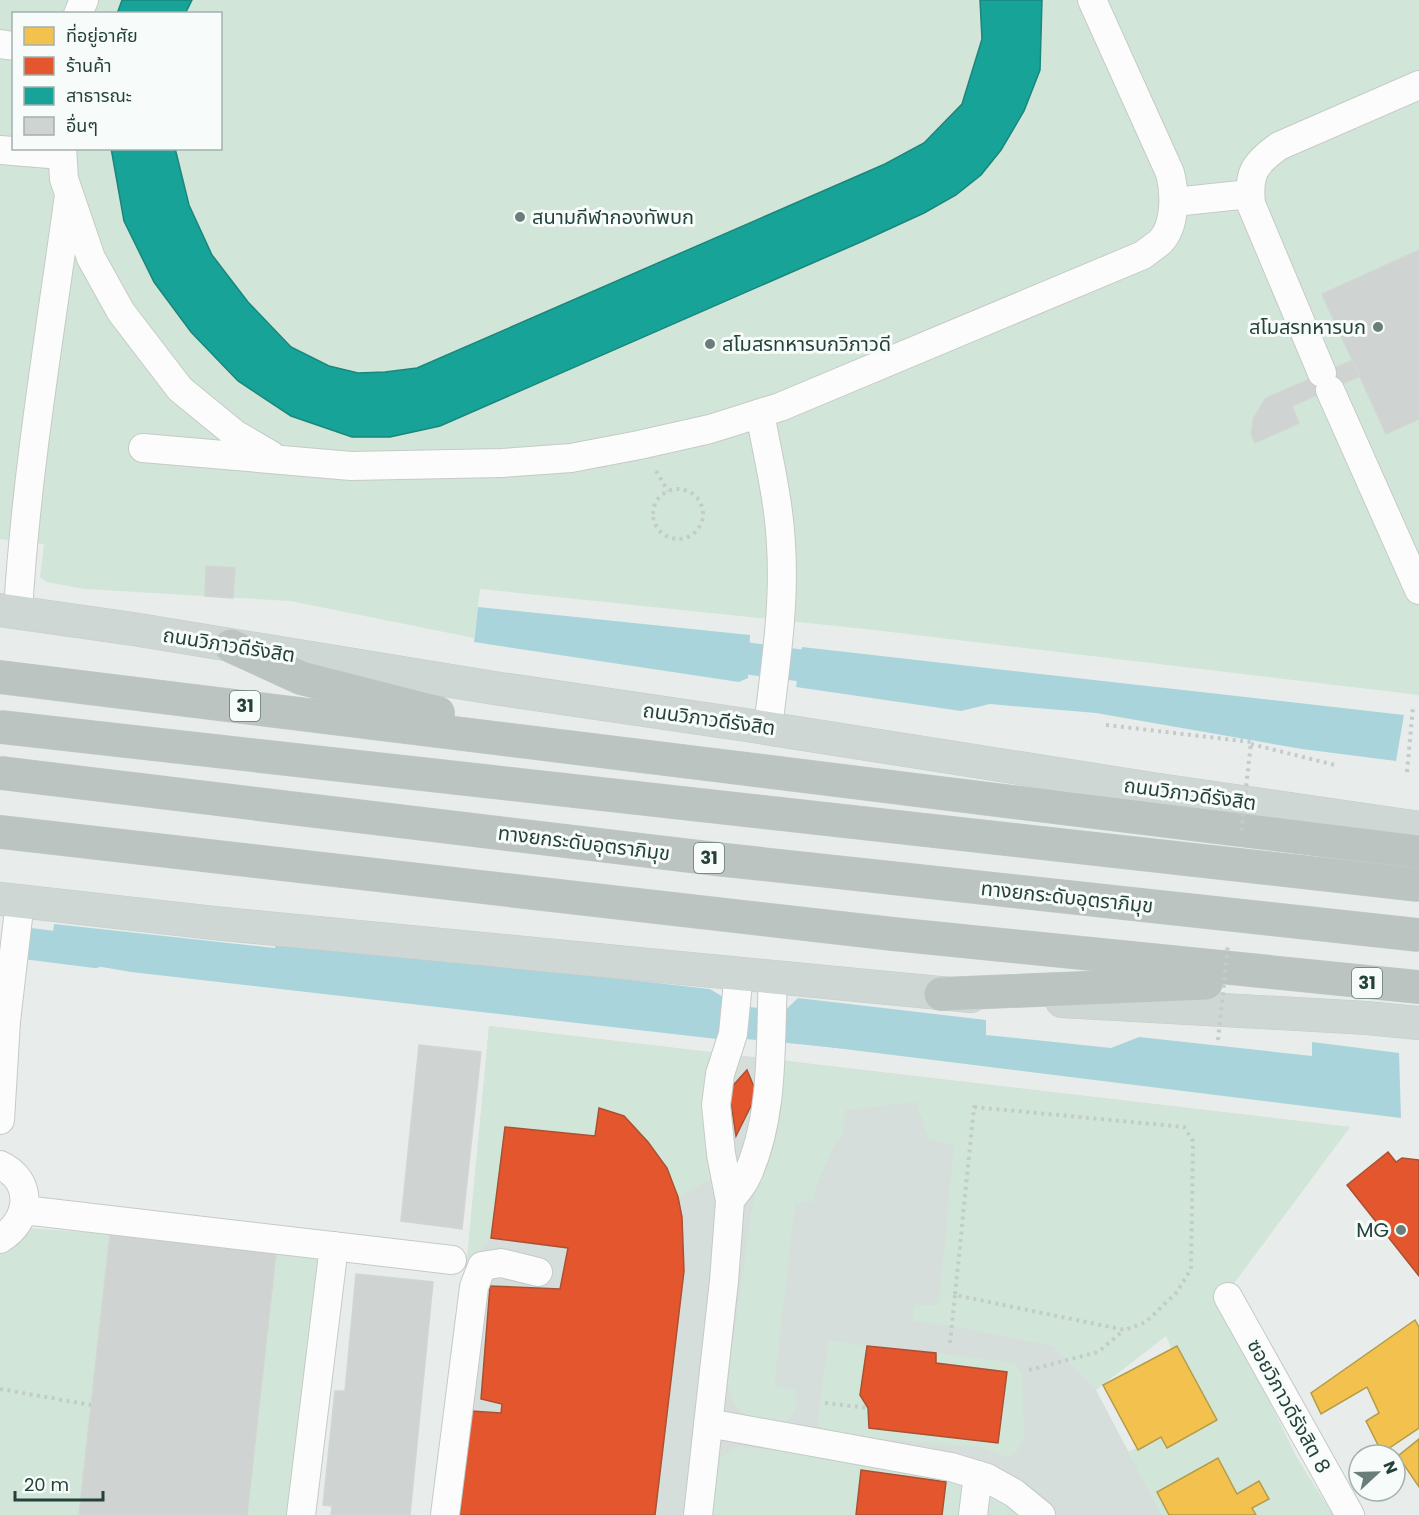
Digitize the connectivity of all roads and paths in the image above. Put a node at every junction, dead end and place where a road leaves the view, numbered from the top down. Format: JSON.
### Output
{"nodes":[{"id":1,"x":1092,"y":0,"type":"edge"},
{"id":2,"x":1419,"y":85,"type":"edge"},
{"id":3,"x":0,"y":150,"type":"edge"},
{"id":4,"x":62,"y":152,"type":"edge"},
{"id":5,"x":1250,"y":194,"type":"junction"},
{"id":6,"x":69,"y":195,"type":"junction"},
{"id":7,"x":1173,"y":202,"type":"junction"},
{"id":8,"x":760,"y":413,"type":"junction"},
{"id":9,"x":143,"y":448,"type":"dead end"},
{"id":10,"x":278,"y":460,"type":"junction"},
{"id":11,"x":654,"y":517,"type":"joint"},
{"id":12,"x":1419,"y":590,"type":"edge"},
{"id":13,"x":9,"y":611,"type":"edge"},
{"id":14,"x":231,"y":646,"type":"junction"},
{"id":15,"x":0,"y":677,"type":"edge"},
{"id":16,"x":1413,"y":707,"type":"dead end"},
{"id":17,"x":0,"y":727,"type":"edge"},
{"id":18,"x":768,"y":728,"type":"junction"},
{"id":19,"x":489,"y":735,"type":"junction"},
{"id":20,"x":1251,"y":744,"type":"dead end"},
{"id":21,"x":1335,"y":765,"type":"dead end"},
{"id":22,"x":1407,"y":772,"type":"dead end"},
{"id":23,"x":0,"y":773,"type":"edge"},
{"id":24,"x":1419,"y":828,"type":"edge"},
{"id":25,"x":0,"y":832,"type":"edge"},
{"id":26,"x":1419,"y":852,"type":"edge"},
{"id":27,"x":1419,"y":885,"type":"edge"},
{"id":28,"x":10,"y":900,"type":"edge"},
{"id":29,"x":1419,"y":935,"type":"edge"},
{"id":30,"x":739,"y":972,"type":"junction"},
{"id":31,"x":773,"y":976,"type":"junction"},
{"id":32,"x":1322,"y":978,"type":"junction"},
{"id":33,"x":1419,"y":987,"type":"edge"},
{"id":34,"x":941,"y":994,"type":"junction"},
{"id":35,"x":1419,"y":1023,"type":"edge"},
{"id":36,"x":0,"y":1120,"type":"edge"},
{"id":37,"x":1,"y":1161,"type":"edge"},
{"id":38,"x":730,"y":1200,"type":"junction"},
{"id":39,"x":24,"y":1210,"type":"junction"},
{"id":40,"x":0,"y":1239,"type":"edge"},
{"id":41,"x":334,"y":1246,"type":"junction"},
{"id":42,"x":452,"y":1260,"type":"dead end"},
{"id":43,"x":538,"y":1272,"type":"dead end"},
{"id":44,"x":956,"y":1295,"type":"junction"},
{"id":45,"x":1228,"y":1297,"type":"dead end"},
{"id":46,"x":1125,"y":1330,"type":"junction"},
{"id":47,"x":950,"y":1343,"type":"dead end"},
{"id":48,"x":1029,"y":1370,"type":"dead end"},
{"id":49,"x":0,"y":1389,"type":"edge"},
{"id":50,"x":825,"y":1403,"type":"dead end"},
{"id":51,"x":91,"y":1405,"type":"dead end"},
{"id":52,"x":868,"y":1408,"type":"dead end"},
{"id":53,"x":708,"y":1424,"type":"junction"},
{"id":54,"x":978,"y":1475,"type":"junction"},
{"id":55,"x":301,"y":1515,"type":"edge"},
{"id":56,"x":445,"y":1515,"type":"edge"},
{"id":57,"x":698,"y":1515,"type":"edge"},
{"id":58,"x":974,"y":1515,"type":"edge"},
{"id":59,"x":1041,"y":1515,"type":"edge"},
{"id":60,"x":1350,"y":1515,"type":"edge"}],
"edges":[{"from":1,"to":7,"type":"street"},
{"from":2,"to":5,"type":"street"},
{"from":3,"to":4,"type":"street"},
{"from":4,"to":6,"type":"street"},
{"from":5,"to":7,"type":"street"},
{"from":5,"to":12,"type":"street"},
{"from":6,"to":10,"type":"street"},
{"from":6,"to":13,"type":"street"},
{"from":7,"to":8,"type":"street"},
{"from":8,"to":10,"type":"street"},
{"from":8,"to":18,"type":"street"},
{"from":9,"to":10,"type":"street"},
{"from":11,"to":11,"type":"path"},
{"from":13,"to":14,"type":"main road","name":"ถนนวิภาวดีรังสิต"},
{"from":14,"to":18,"type":"main road","name":"ถนนวิภาวดีรังสิต"},
{"from":14,"to":19,"type":"highway"},
{"from":15,"to":19,"type":"highway","name":"ถนนวิภาวดีรังสิต","number":"31"},
{"from":16,"to":22,"type":"path"},
{"from":17,"to":27,"type":"highway","bridge":true},
{"from":18,"to":24,"type":"main road","name":"ถนนวิภาวดีรังสิต"},
{"from":19,"to":26,"type":"highway","name":"ถนนวิภาวดีรังสิต","number":"31"},
{"from":20,"to":21,"type":"path"},
{"from":23,"to":29,"type":"highway","name":"ทางยกระดับอุตราภิมุข","number":"31","bridge":true},
{"from":25,"to":32,"type":"highway","number":"31"},
{"from":28,"to":30,"type":"main road","number":"31"},
{"from":28,"to":36,"type":"street"},
{"from":30,"to":31,"type":"main road","number":"31"},
{"from":30,"to":38,"type":"street"},
{"from":31,"to":34,"type":"main road","number":"31"},
{"from":31,"to":38,"type":"street"},
{"from":32,"to":33,"type":"highway","number":"31"},
{"from":32,"to":34,"type":"highway"},
{"from":34,"to":35,"type":"main road","number":"31"},
{"from":37,"to":39,"type":"street"},
{"from":38,"to":53,"type":"street"},
{"from":39,"to":40,"type":"street"},
{"from":39,"to":41,"type":"street"},
{"from":41,"to":42,"type":"street"},
{"from":41,"to":55,"type":"street"},
{"from":43,"to":56,"type":"street"},
{"from":44,"to":46,"type":"path"},
{"from":44,"to":46,"type":"path"},
{"from":44,"to":47,"type":"path"},
{"from":45,"to":60,"type":"street","name":"ซอยวิภาวดีรังสิต 8"},
{"from":46,"to":48,"type":"path"},
{"from":49,"to":51,"type":"path"},
{"from":50,"to":52,"type":"path"},
{"from":53,"to":54,"type":"street"},
{"from":53,"to":57,"type":"street"},
{"from":54,"to":58,"type":"street"},
{"from":54,"to":59,"type":"street"}]}
